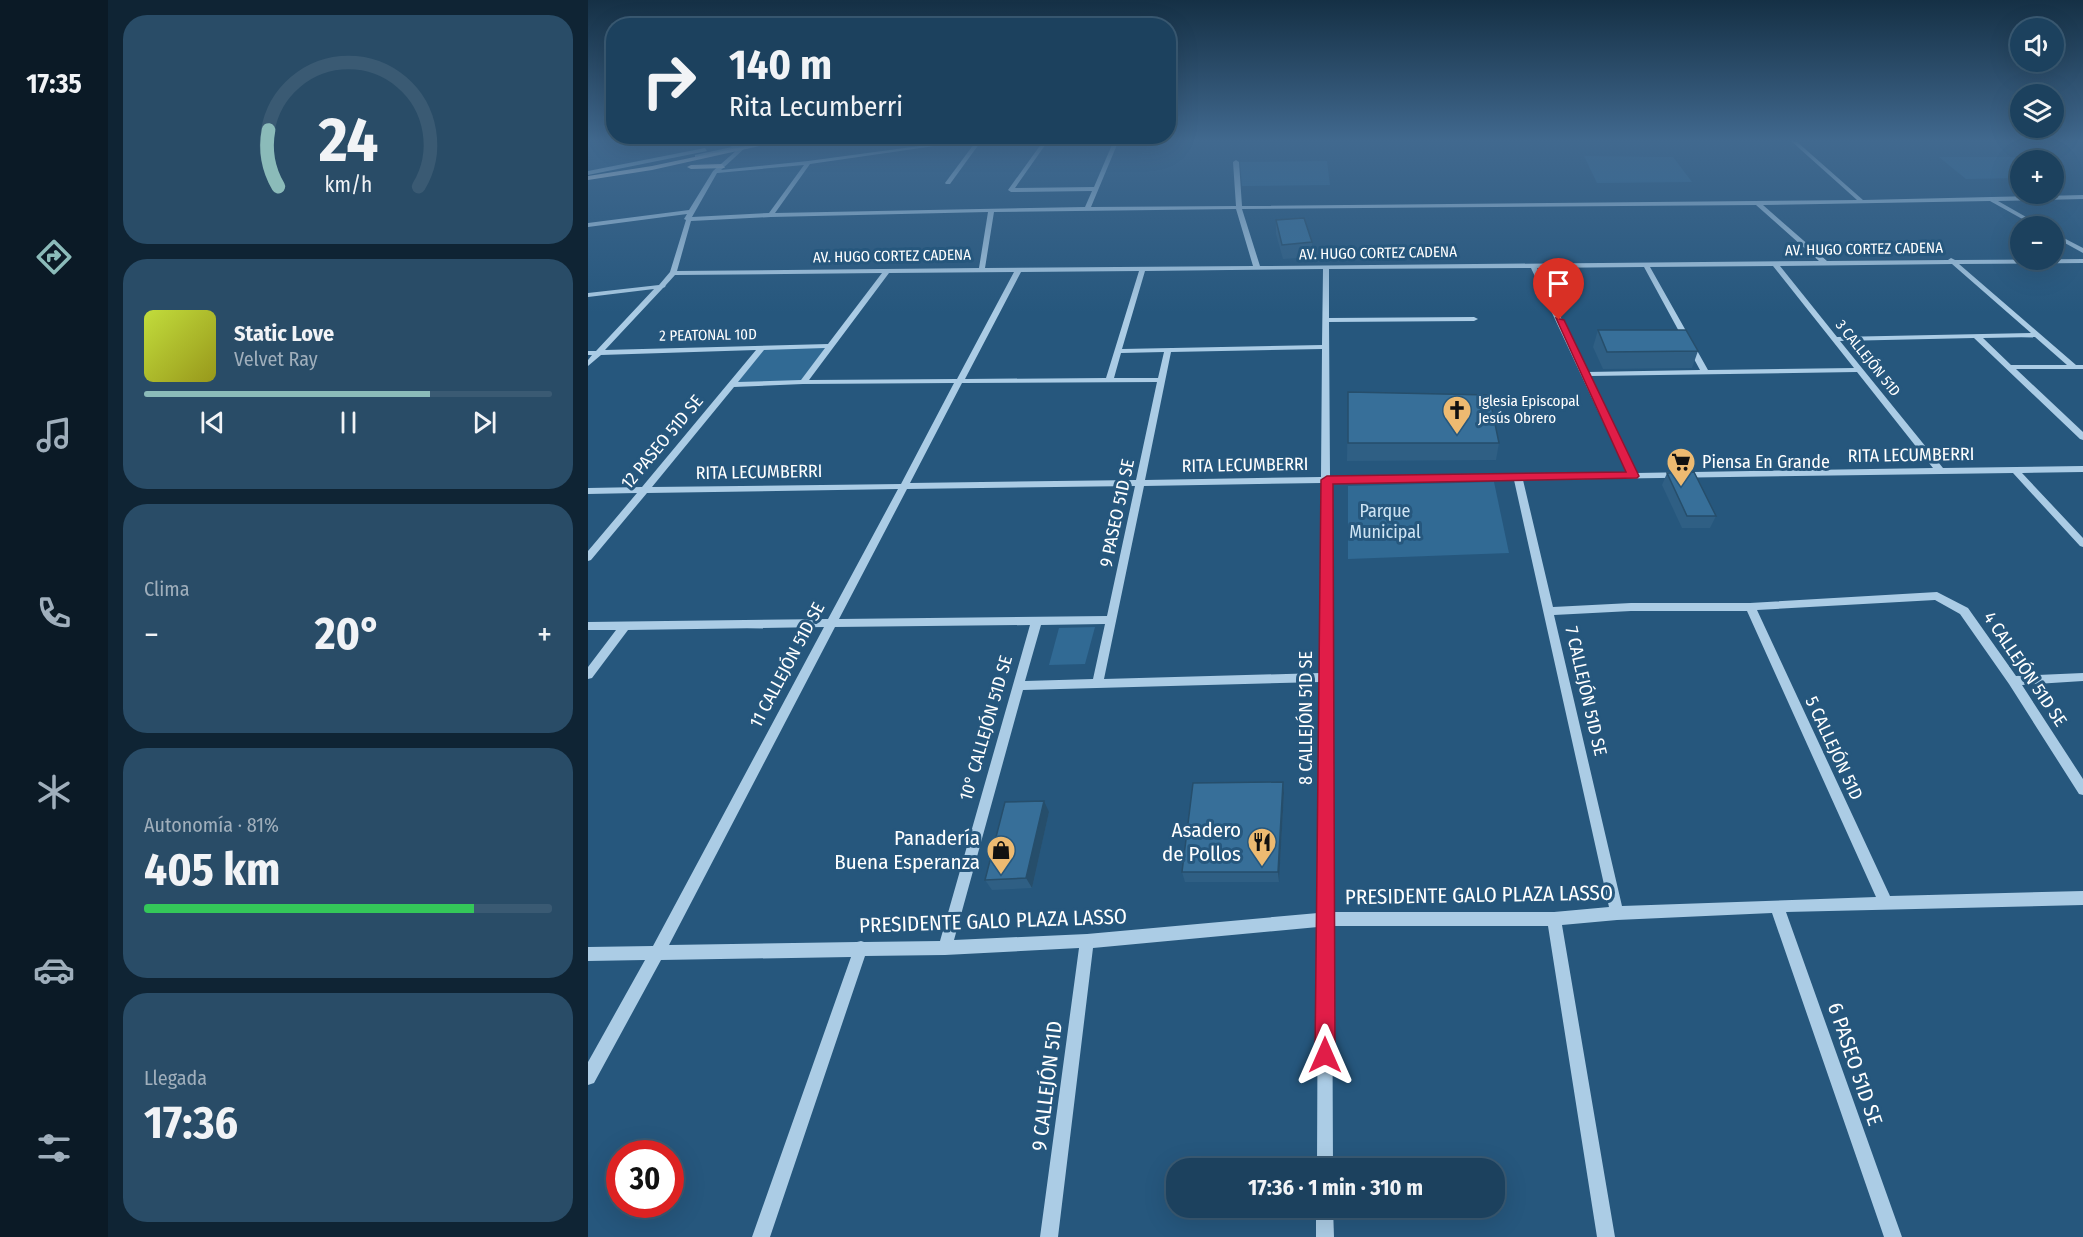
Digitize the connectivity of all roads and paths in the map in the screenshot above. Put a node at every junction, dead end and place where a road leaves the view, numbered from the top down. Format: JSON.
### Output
{"nodes":[{"id":1,"x":700,"y":198,"type":"edge"},
{"id":2,"x":783,"y":198,"type":"edge"},
{"id":3,"x":1092,"y":198,"type":"edge"},
{"id":4,"x":1239,"y":198,"type":"edge"},
{"id":5,"x":1857,"y":198,"type":"edge"},
{"id":6,"x":1988,"y":198,"type":"junction"},
{"id":7,"x":2014,"y":198,"type":"edge"},
{"id":8,"x":1862,"y":202,"type":"junction"},
{"id":9,"x":1758,"y":203,"type":"junction"},
{"id":10,"x":1240,"y":207,"type":"junction"},
{"id":11,"x":991,"y":210,"type":"junction"},
{"id":12,"x":1086,"y":210,"type":"junction"},
{"id":13,"x":691,"y":212,"type":"junction"},
{"id":14,"x":771,"y":215,"type":"junction"},
{"id":15,"x":2021,"y":216,"type":"edge"},
{"id":16,"x":687,"y":219,"type":"junction"},
{"id":17,"x":588,"y":225,"type":"edge"},
{"id":18,"x":2064,"y":241,"type":"edge"},
{"id":19,"x":2083,"y":251,"type":"edge"},
{"id":20,"x":1951,"y":261,"type":"junction"},
{"id":21,"x":2083,"y":261,"type":"edge"},
{"id":22,"x":1775,"y":264,"type":"junction"},
{"id":23,"x":1826,"y":264,"type":"junction"},
{"id":24,"x":1533,"y":265,"type":"junction"},
{"id":25,"x":1646,"y":265,"type":"junction"},
{"id":26,"x":1326,"y":267,"type":"junction"},
{"id":27,"x":1143,"y":268,"type":"junction"},
{"id":28,"x":1257,"y":268,"type":"junction"},
{"id":29,"x":982,"y":269,"type":"junction"},
{"id":30,"x":1018,"y":269,"type":"junction"},
{"id":31,"x":888,"y":270,"type":"junction"},
{"id":32,"x":673,"y":273,"type":"junction"},
{"id":33,"x":663,"y":286,"type":"junction"},
{"id":34,"x":588,"y":296,"type":"edge"},
{"id":35,"x":1474,"y":319,"type":"dead end"},
{"id":36,"x":1326,"y":320,"type":"junction"},
{"id":37,"x":2036,"y":335,"type":"junction"},
{"id":38,"x":1977,"y":337,"type":"junction"},
{"id":39,"x":1836,"y":339,"type":"junction"},
{"id":40,"x":830,"y":346,"type":"junction"},
{"id":41,"x":1326,"y":347,"type":"junction"},
{"id":42,"x":762,"y":348,"type":"junction"},
{"id":43,"x":1168,"y":350,"type":"junction"},
{"id":44,"x":601,"y":351,"type":"junction"},
{"id":45,"x":1118,"y":351,"type":"junction"},
{"id":46,"x":588,"y":353,"type":"edge"},
{"id":47,"x":588,"y":364,"type":"edge"},
{"id":48,"x":2009,"y":367,"type":"junction"},
{"id":49,"x":2074,"y":367,"type":"junction"},
{"id":50,"x":2083,"y":367,"type":"edge"},
{"id":51,"x":1861,"y":370,"type":"junction"},
{"id":52,"x":1705,"y":372,"type":"junction"},
{"id":53,"x":1585,"y":374,"type":"junction"},
{"id":54,"x":1162,"y":380,"type":"junction"},
{"id":55,"x":960,"y":381,"type":"junction"},
{"id":56,"x":1108,"y":381,"type":"junction"},
{"id":57,"x":803,"y":382,"type":"junction"},
{"id":58,"x":732,"y":385,"type":"junction"},
{"id":59,"x":2083,"y":438,"type":"edge"},
{"id":60,"x":2083,"y":469,"type":"edge"},
{"id":61,"x":2015,"y":470,"type":"junction"},
{"id":62,"x":1940,"y":471,"type":"junction"},
{"id":63,"x":1633,"y":476,"type":"junction"},
{"id":64,"x":1518,"y":477,"type":"junction"},
{"id":65,"x":1327,"y":480,"type":"junction"},
{"id":66,"x":1140,"y":483,"type":"junction"},
{"id":67,"x":903,"y":487,"type":"junction"},
{"id":68,"x":642,"y":490,"type":"junction"},
{"id":69,"x":588,"y":491,"type":"edge"},
{"id":70,"x":2083,"y":544,"type":"edge"},
{"id":71,"x":588,"y":558,"type":"edge"},
{"id":72,"x":1750,"y":607,"type":"junction"},
{"id":73,"x":1548,"y":611,"type":"junction"},
{"id":74,"x":1112,"y":620,"type":"junction"},
{"id":75,"x":1036,"y":622,"type":"junction"},
{"id":76,"x":831,"y":623,"type":"junction"},
{"id":77,"x":625,"y":626,"type":"junction"},
{"id":78,"x":588,"y":627,"type":"edge"},
{"id":79,"x":588,"y":675,"type":"edge"},
{"id":80,"x":1327,"y":677,"type":"junction"},
{"id":81,"x":2083,"y":677,"type":"edge"},
{"id":82,"x":2013,"y":681,"type":"junction"},
{"id":83,"x":1098,"y":683,"type":"junction"},
{"id":84,"x":1018,"y":686,"type":"junction"},
{"id":85,"x":2083,"y":790,"type":"edge"},
{"id":86,"x":2083,"y":898,"type":"edge"},
{"id":87,"x":1886,"y":903,"type":"junction"},
{"id":88,"x":1777,"y":906,"type":"junction"},
{"id":89,"x":1617,"y":913,"type":"junction"},
{"id":90,"x":1554,"y":919,"type":"junction"},
{"id":91,"x":1326,"y":920,"type":"junction"},
{"id":92,"x":1087,"y":941,"type":"junction"},
{"id":93,"x":861,"y":948,"type":"junction"},
{"id":94,"x":945,"y":948,"type":"junction"},
{"id":95,"x":657,"y":952,"type":"junction"},
{"id":96,"x":588,"y":954,"type":"edge"},
{"id":97,"x":588,"y":1077,"type":"edge"},
{"id":98,"x":1325,"y":1158,"type":"edge"},
{"id":99,"x":1325,"y":1218,"type":"edge"},
{"id":100,"x":761,"y":1237,"type":"edge"},
{"id":101,"x":1049,"y":1237,"type":"edge"},
{"id":102,"x":1325,"y":1237,"type":"edge"},
{"id":103,"x":1606,"y":1237,"type":"edge"},
{"id":104,"x":1893,"y":1237,"type":"edge"}],
"edges":[{"from":1,"to":13,"type":"street"},
{"from":2,"to":14,"type":"street"},
{"from":3,"to":12,"type":"street"},
{"from":4,"to":10,"type":"street"},
{"from":5,"to":8,"type":"street"},
{"from":6,"to":7,"type":"street"},
{"from":6,"to":8,"type":"street"},
{"from":6,"to":15,"type":"street"},
{"from":8,"to":9,"type":"street"},
{"from":9,"to":10,"type":"street"},
{"from":9,"to":23,"type":"street"},
{"from":10,"to":12,"type":"street"},
{"from":10,"to":28,"type":"street"},
{"from":11,"to":12,"type":"street"},
{"from":11,"to":14,"type":"street"},
{"from":11,"to":29,"type":"street"},
{"from":13,"to":16,"type":"street"},
{"from":13,"to":17,"type":"street"},
{"from":14,"to":16,"type":"street"},
{"from":16,"to":32,"type":"street"},
{"from":18,"to":19,"type":"street"},
{"from":20,"to":21,"type":"street","name":"AV. HUGO CORTEZ CADENA"},
{"from":20,"to":23,"type":"street","name":"AV. HUGO CORTEZ CADENA"},
{"from":20,"to":37,"type":"street"},
{"from":22,"to":23,"type":"street","name":"AV. HUGO CORTEZ CADENA"},
{"from":22,"to":25,"type":"street","name":"AV. HUGO CORTEZ CADENA"},
{"from":22,"to":39,"type":"street","name":"3 CALLEJÓN 51D"},
{"from":24,"to":25,"type":"street","name":"AV. HUGO CORTEZ CADENA"},
{"from":24,"to":26,"type":"street","name":"AV. HUGO CORTEZ CADENA"},
{"from":24,"to":53,"type":"street"},
{"from":25,"to":52,"type":"street"},
{"from":26,"to":28,"type":"street","name":"AV. HUGO CORTEZ CADENA"},
{"from":26,"to":36,"type":"street","name":"8 CALLEJÓN 51D SE"},
{"from":27,"to":28,"type":"street","name":"AV. HUGO CORTEZ CADENA"},
{"from":27,"to":30,"type":"street","name":"AV. HUGO CORTEZ CADENA"},
{"from":27,"to":45,"type":"street"},
{"from":29,"to":30,"type":"street","name":"AV. HUGO CORTEZ CADENA"},
{"from":29,"to":31,"type":"street","name":"AV. HUGO CORTEZ CADENA"},
{"from":30,"to":55,"type":"street","name":"11 CALLEJÓN 51D SE"},
{"from":31,"to":32,"type":"street","name":"AV. HUGO CORTEZ CADENA"},
{"from":31,"to":40,"type":"street"},
{"from":32,"to":33,"type":"street"},
{"from":33,"to":34,"type":"street"},
{"from":33,"to":44,"type":"street"},
{"from":35,"to":36,"type":"street"},
{"from":36,"to":41,"type":"street","name":"8 CALLEJÓN 51D SE"},
{"from":37,"to":38,"type":"street"},
{"from":37,"to":49,"type":"street"},
{"from":38,"to":39,"type":"street"},
{"from":38,"to":48,"type":"street"},
{"from":39,"to":51,"type":"street","name":"3 CALLEJÓN 51D"},
{"from":40,"to":42,"type":"street","name":"2 PEATONAL 10D"},
{"from":40,"to":57,"type":"street"},
{"from":41,"to":43,"type":"street"},
{"from":41,"to":65,"type":"street","name":"8 CALLEJÓN 51D SE"},
{"from":42,"to":44,"type":"street","name":"2 PEATONAL 10D"},
{"from":42,"to":58,"type":"street","name":"12 PASEO 51D SE"},
{"from":43,"to":45,"type":"street"},
{"from":43,"to":54,"type":"street","name":"9 PASEO 51D SE"},
{"from":44,"to":46,"type":"street","name":"2 PEATONAL 10D"},
{"from":44,"to":47,"type":"street"},
{"from":45,"to":56,"type":"street"},
{"from":48,"to":49,"type":"street"},
{"from":48,"to":59,"type":"street"},
{"from":49,"to":50,"type":"street"},
{"from":51,"to":52,"type":"street"},
{"from":51,"to":62,"type":"street","name":"3 CALLEJÓN 51D"},
{"from":52,"to":53,"type":"street"},
{"from":53,"to":63,"type":"street"},
{"from":54,"to":56,"type":"street"},
{"from":54,"to":66,"type":"street","name":"9 PASEO 51D SE"},
{"from":55,"to":56,"type":"street"},
{"from":55,"to":57,"type":"street"},
{"from":55,"to":67,"type":"street","name":"11 CALLEJÓN 51D SE"},
{"from":57,"to":58,"type":"street"},
{"from":58,"to":68,"type":"street","name":"12 PASEO 51D SE"},
{"from":60,"to":61,"type":"street","name":"RITA LECUMBERRI"},
{"from":61,"to":62,"type":"street","name":"RITA LECUMBERRI"},
{"from":61,"to":70,"type":"street"},
{"from":62,"to":63,"type":"street","name":"RITA LECUMBERRI"},
{"from":63,"to":64,"type":"street","name":"RITA LECUMBERRI"},
{"from":64,"to":65,"type":"street","name":"RITA LECUMBERRI"},
{"from":64,"to":73,"type":"street","name":"7 CALLEJÓN 51D SE"},
{"from":65,"to":66,"type":"street","name":"RITA LECUMBERRI"},
{"from":65,"to":80,"type":"street","name":"8 CALLEJÓN 51D SE"},
{"from":66,"to":67,"type":"street","name":"RITA LECUMBERRI"},
{"from":66,"to":74,"type":"street","name":"9 PASEO 51D SE"},
{"from":67,"to":68,"type":"street","name":"RITA LECUMBERRI"},
{"from":67,"to":76,"type":"street","name":"11 CALLEJÓN 51D SE"},
{"from":68,"to":69,"type":"street","name":"RITA LECUMBERRI"},
{"from":68,"to":71,"type":"street","name":"12 PASEO 51D SE"},
{"from":72,"to":73,"type":"street"},
{"from":72,"to":82,"type":"street","name":"4 CALLEJÓN 51D SE"},
{"from":72,"to":87,"type":"street","name":"5 CALLEJÓN 51D"},
{"from":73,"to":89,"type":"street","name":"7 CALLEJÓN 51D SE"},
{"from":74,"to":75,"type":"street"},
{"from":74,"to":83,"type":"street","name":"9 PASEO 51D SE"},
{"from":75,"to":76,"type":"street"},
{"from":75,"to":84,"type":"street","name":"10° CALLEJÓN 51D SE"},
{"from":76,"to":77,"type":"street"},
{"from":76,"to":95,"type":"street","name":"11 CALLEJÓN 51D SE"},
{"from":77,"to":78,"type":"street"},
{"from":77,"to":79,"type":"street"},
{"from":80,"to":83,"type":"street"},
{"from":80,"to":91,"type":"street","name":"8 CALLEJÓN 51D SE"},
{"from":81,"to":82,"type":"street"},
{"from":82,"to":85,"type":"street","name":"4 CALLEJÓN 51D SE"},
{"from":83,"to":84,"type":"street"},
{"from":84,"to":94,"type":"street","name":"10° CALLEJÓN 51D SE"},
{"from":86,"to":87,"type":"street","name":"PRESIDENTE GALO PLAZA LASSO"},
{"from":87,"to":88,"type":"street","name":"PRESIDENTE GALO PLAZA LASSO"},
{"from":88,"to":89,"type":"street","name":"PRESIDENTE GALO PLAZA LASSO"},
{"from":88,"to":104,"type":"street","name":"6 PASEO 51D SE"},
{"from":89,"to":90,"type":"street","name":"PRESIDENTE GALO PLAZA LASSO"},
{"from":90,"to":91,"type":"street","name":"PRESIDENTE GALO PLAZA LASSO"},
{"from":90,"to":103,"type":"street"},
{"from":91,"to":92,"type":"street","name":"PRESIDENTE GALO PLAZA LASSO"},
{"from":91,"to":98,"type":"street","name":"8 CALLEJÓN 51D SE"},
{"from":92,"to":94,"type":"street","name":"PRESIDENTE GALO PLAZA LASSO"},
{"from":92,"to":101,"type":"street","name":"9 CALLEJÓN 51D"},
{"from":93,"to":94,"type":"street","name":"PRESIDENTE GALO PLAZA LASSO"},
{"from":93,"to":95,"type":"street","name":"PRESIDENTE GALO PLAZA LASSO"},
{"from":93,"to":100,"type":"street"},
{"from":95,"to":96,"type":"street","name":"PRESIDENTE GALO PLAZA LASSO"},
{"from":95,"to":97,"type":"street","name":"11 CALLEJÓN 51D SE"},
{"from":99,"to":102,"type":"street"}]}
